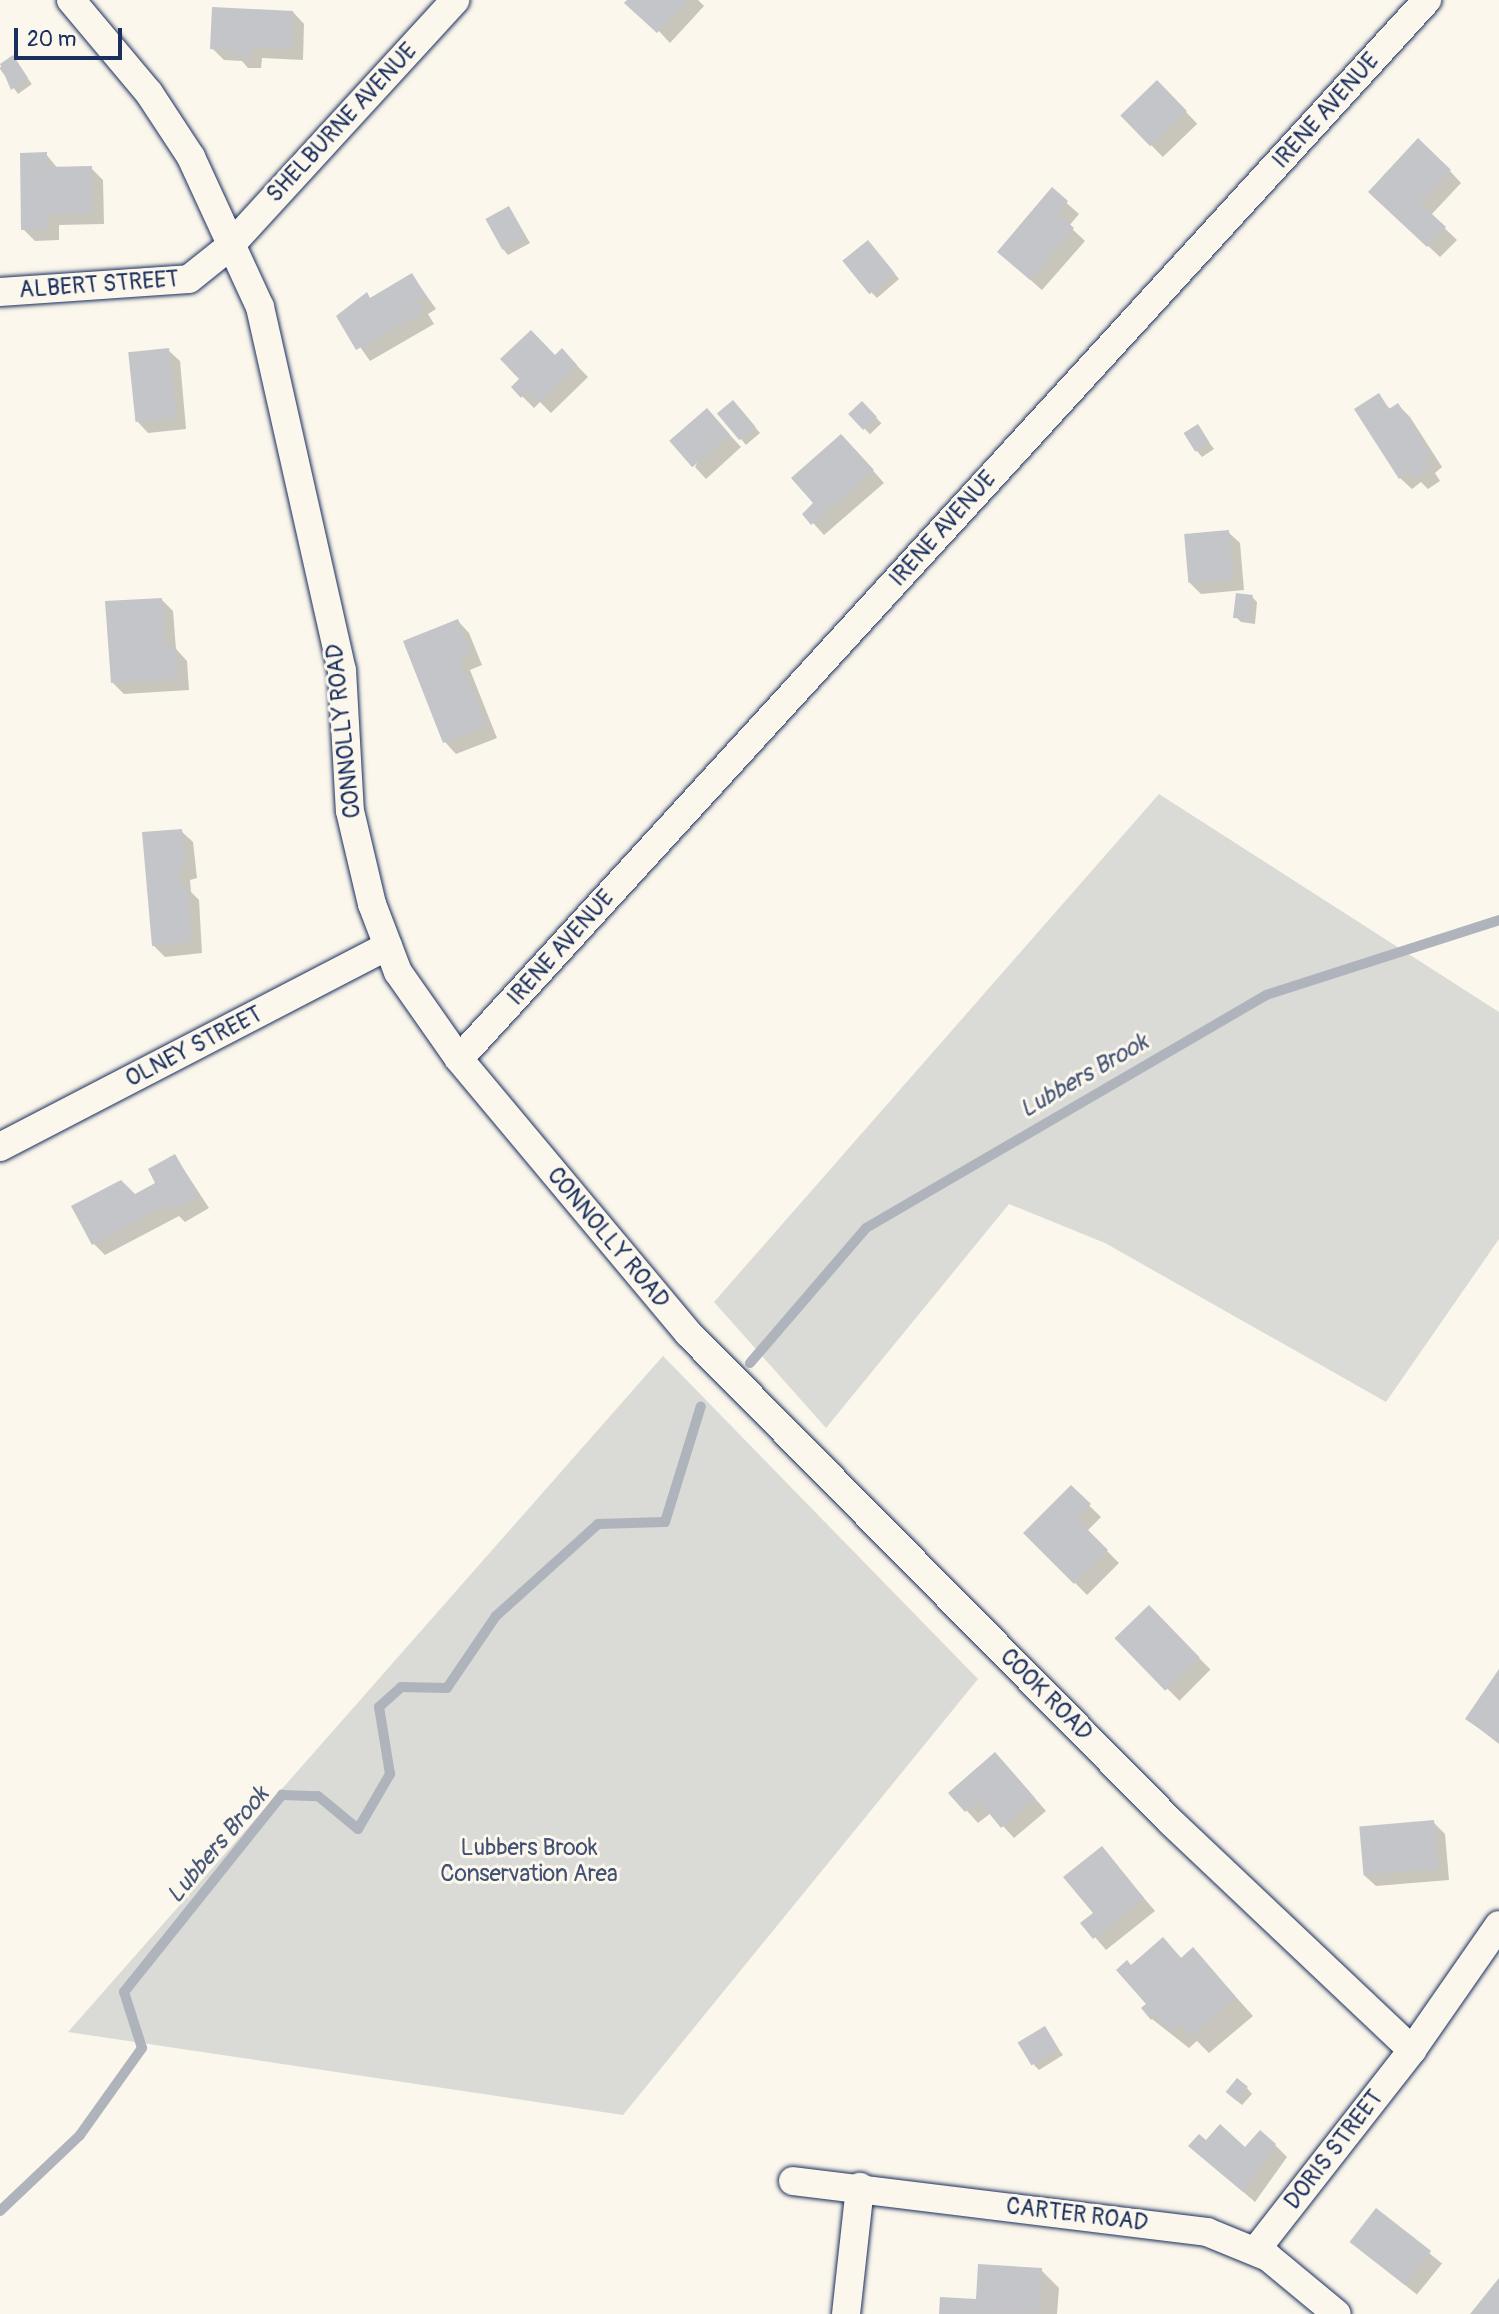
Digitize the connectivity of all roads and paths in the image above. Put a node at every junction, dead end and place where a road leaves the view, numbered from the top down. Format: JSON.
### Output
{"nodes":[{"id":1,"x":71,"y":0,"type":"edge"},
{"id":2,"x":456,"y":0,"type":"edge"},
{"id":3,"x":1427,"y":0,"type":"edge"},
{"id":4,"x":229,"y":247,"type":"junction"},
{"id":5,"x":0,"y":292,"type":"edge"},
{"id":6,"x":388,"y":946,"type":"junction"},
{"id":7,"x":459,"y":1059,"type":"junction"},
{"id":8,"x":0,"y":1147,"type":"edge"},
{"id":9,"x":688,"y":1333,"type":"joint"},
{"id":10,"x":1499,"y":1925,"type":"edge"},
{"id":11,"x":1412,"y":2050,"type":"junction"},
{"id":12,"x":793,"y":2180,"type":"dead end"},
{"id":13,"x":860,"y":2188,"type":"junction"},
{"id":14,"x":1256,"y":2250,"type":"junction"},
{"id":15,"x":846,"y":2314,"type":"edge"},
{"id":16,"x":1337,"y":2314,"type":"edge"}],
"edges":[{"from":1,"to":4,"type":"street","name":"CONNOLLY ROAD"},
{"from":2,"to":4,"type":"street","name":"SHELBURNE AVENUE"},
{"from":3,"to":7,"type":"street","name":"IRENE AVENUE"},
{"from":4,"to":5,"type":"street","name":"ALBERT STREET"},
{"from":4,"to":6,"type":"street","name":"CONNOLLY ROAD"},
{"from":6,"to":7,"type":"street","name":"CONNOLLY ROAD"},
{"from":6,"to":8,"type":"street","name":"OLNEY STREET"},
{"from":7,"to":9,"type":"street","name":"CONNOLLY ROAD"},
{"from":9,"to":11,"type":"street","name":"COOK ROAD"},
{"from":10,"to":11,"type":"street","name":"DORIS STREET"},
{"from":11,"to":14,"type":"street","name":"DORIS STREET"},
{"from":12,"to":13,"type":"street","name":"CARTER ROAD"},
{"from":13,"to":14,"type":"street","name":"CARTER ROAD"},
{"from":13,"to":15,"type":"street"},
{"from":14,"to":16,"type":"street","name":"CARTER ROAD"}]}
